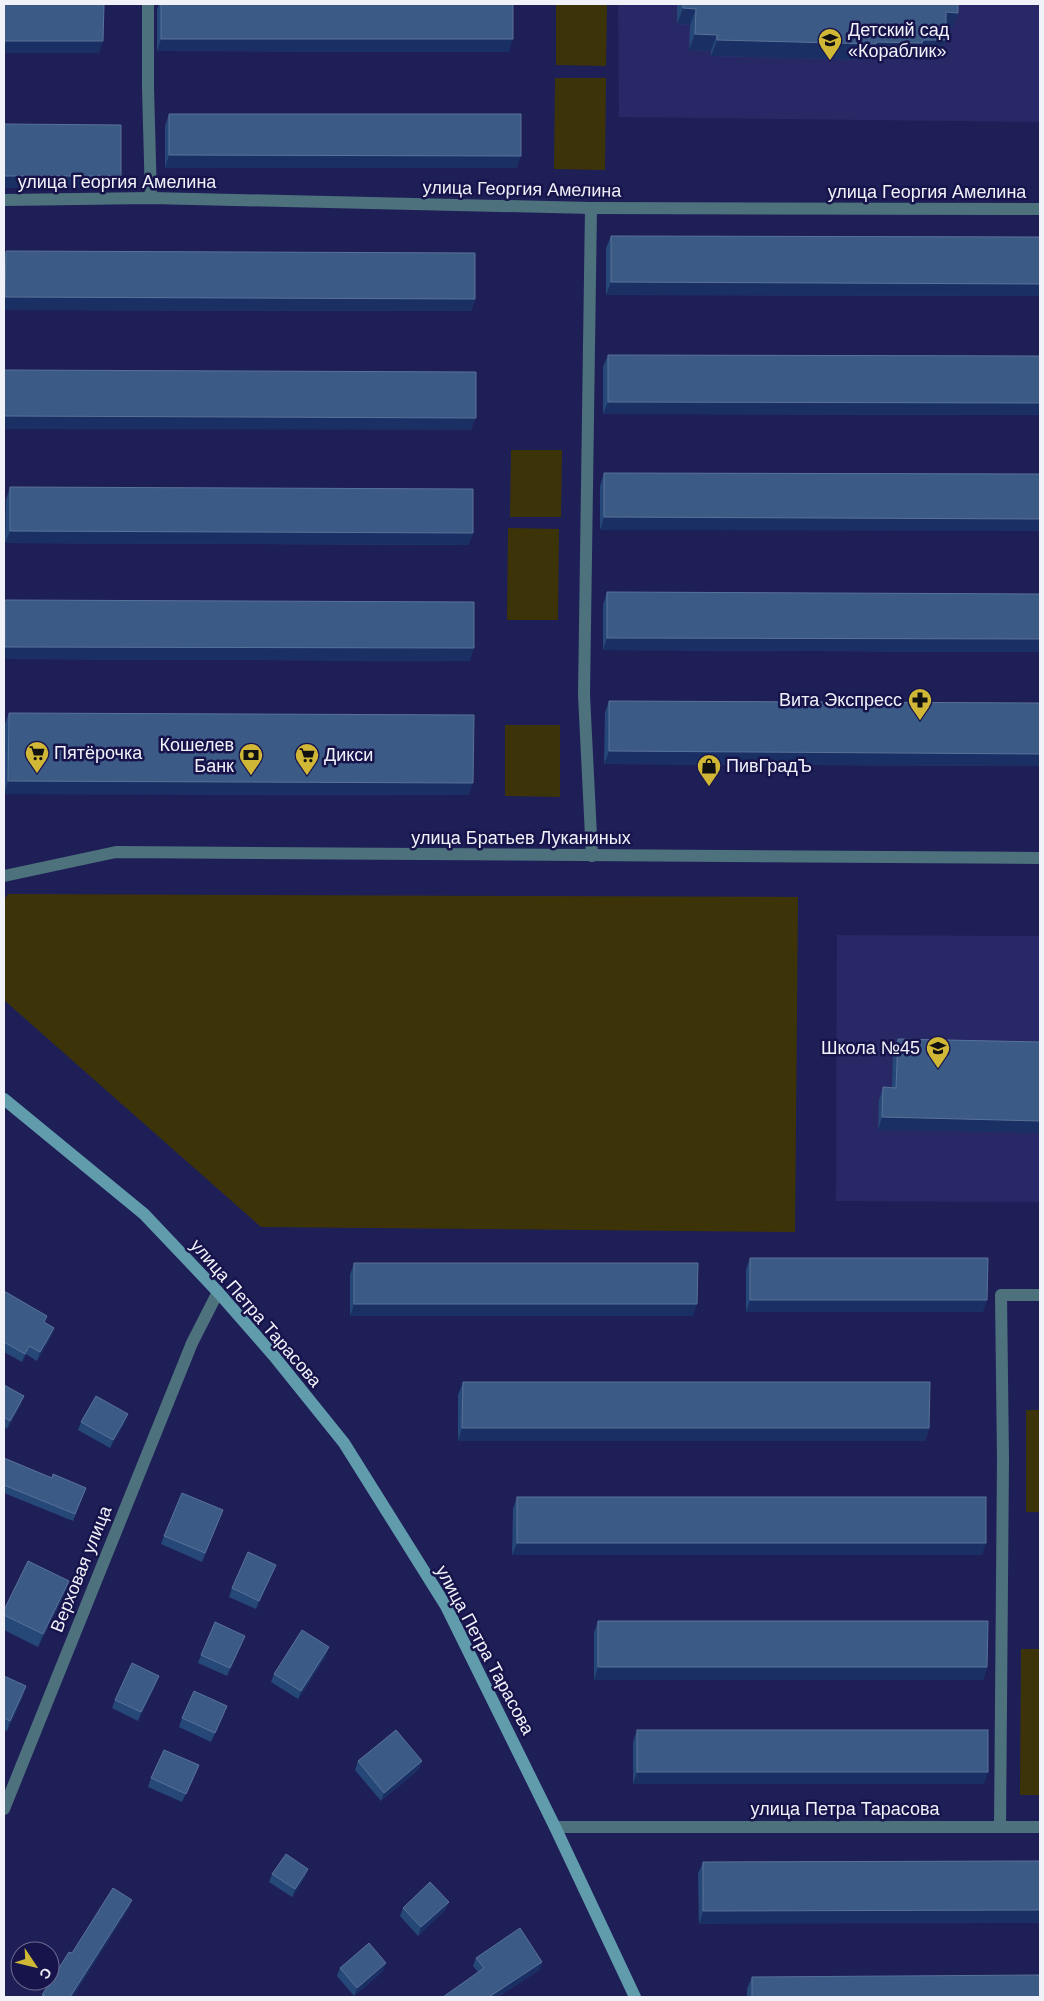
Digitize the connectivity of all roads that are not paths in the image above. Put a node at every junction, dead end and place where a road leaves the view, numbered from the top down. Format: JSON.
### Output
{"nodes":[{"id":1,"x":148,"y":4,"type":"edge"},
{"id":2,"x":151,"y":198,"type":"junction"},
{"id":3,"x":4,"y":200,"type":"edge"},
{"id":4,"x":591,"y":208,"type":"junction"},
{"id":5,"x":1040,"y":210,"type":"edge"},
{"id":6,"x":592,"y":856,"type":"junction"},
{"id":7,"x":1040,"y":858,"type":"edge"},
{"id":8,"x":4,"y":876,"type":"edge"},
{"id":9,"x":4,"y":1098,"type":"edge"},
{"id":10,"x":218,"y":1292,"type":"junction"},
{"id":11,"x":1040,"y":1296,"type":"edge"},
{"id":12,"x":4,"y":1809,"type":"edge"},
{"id":13,"x":555,"y":1827,"type":"junction"},
{"id":14,"x":1000,"y":1827,"type":"junction"},
{"id":15,"x":1040,"y":1827,"type":"edge"},
{"id":16,"x":635,"y":1997,"type":"edge"}],
"edges":[{"from":1,"to":2,"type":"street"},
{"from":2,"to":3,"type":"street","name":"улица Георгия Амелина"},
{"from":2,"to":4,"type":"street","name":"улица Георгия Амелина"},
{"from":4,"to":5,"type":"street","name":"улица Георгия Амелина"},
{"from":4,"to":6,"type":"street"},
{"from":6,"to":7,"type":"street","name":"улица Братьев Луканиных"},
{"from":6,"to":8,"type":"street","name":"улица Братьев Луканиных"},
{"from":9,"to":10,"type":"street","name":"улица Петра Тарасова"},
{"from":10,"to":12,"type":"street","name":"Верховая улица"},
{"from":10,"to":13,"type":"street","name":"улица Петра Тарасова"},
{"from":11,"to":14,"type":"street"},
{"from":13,"to":14,"type":"street","name":"улица Петра Тарасова"},
{"from":13,"to":16,"type":"street"},
{"from":14,"to":15,"type":"street","name":"улица Петра Тарасова"}]}
